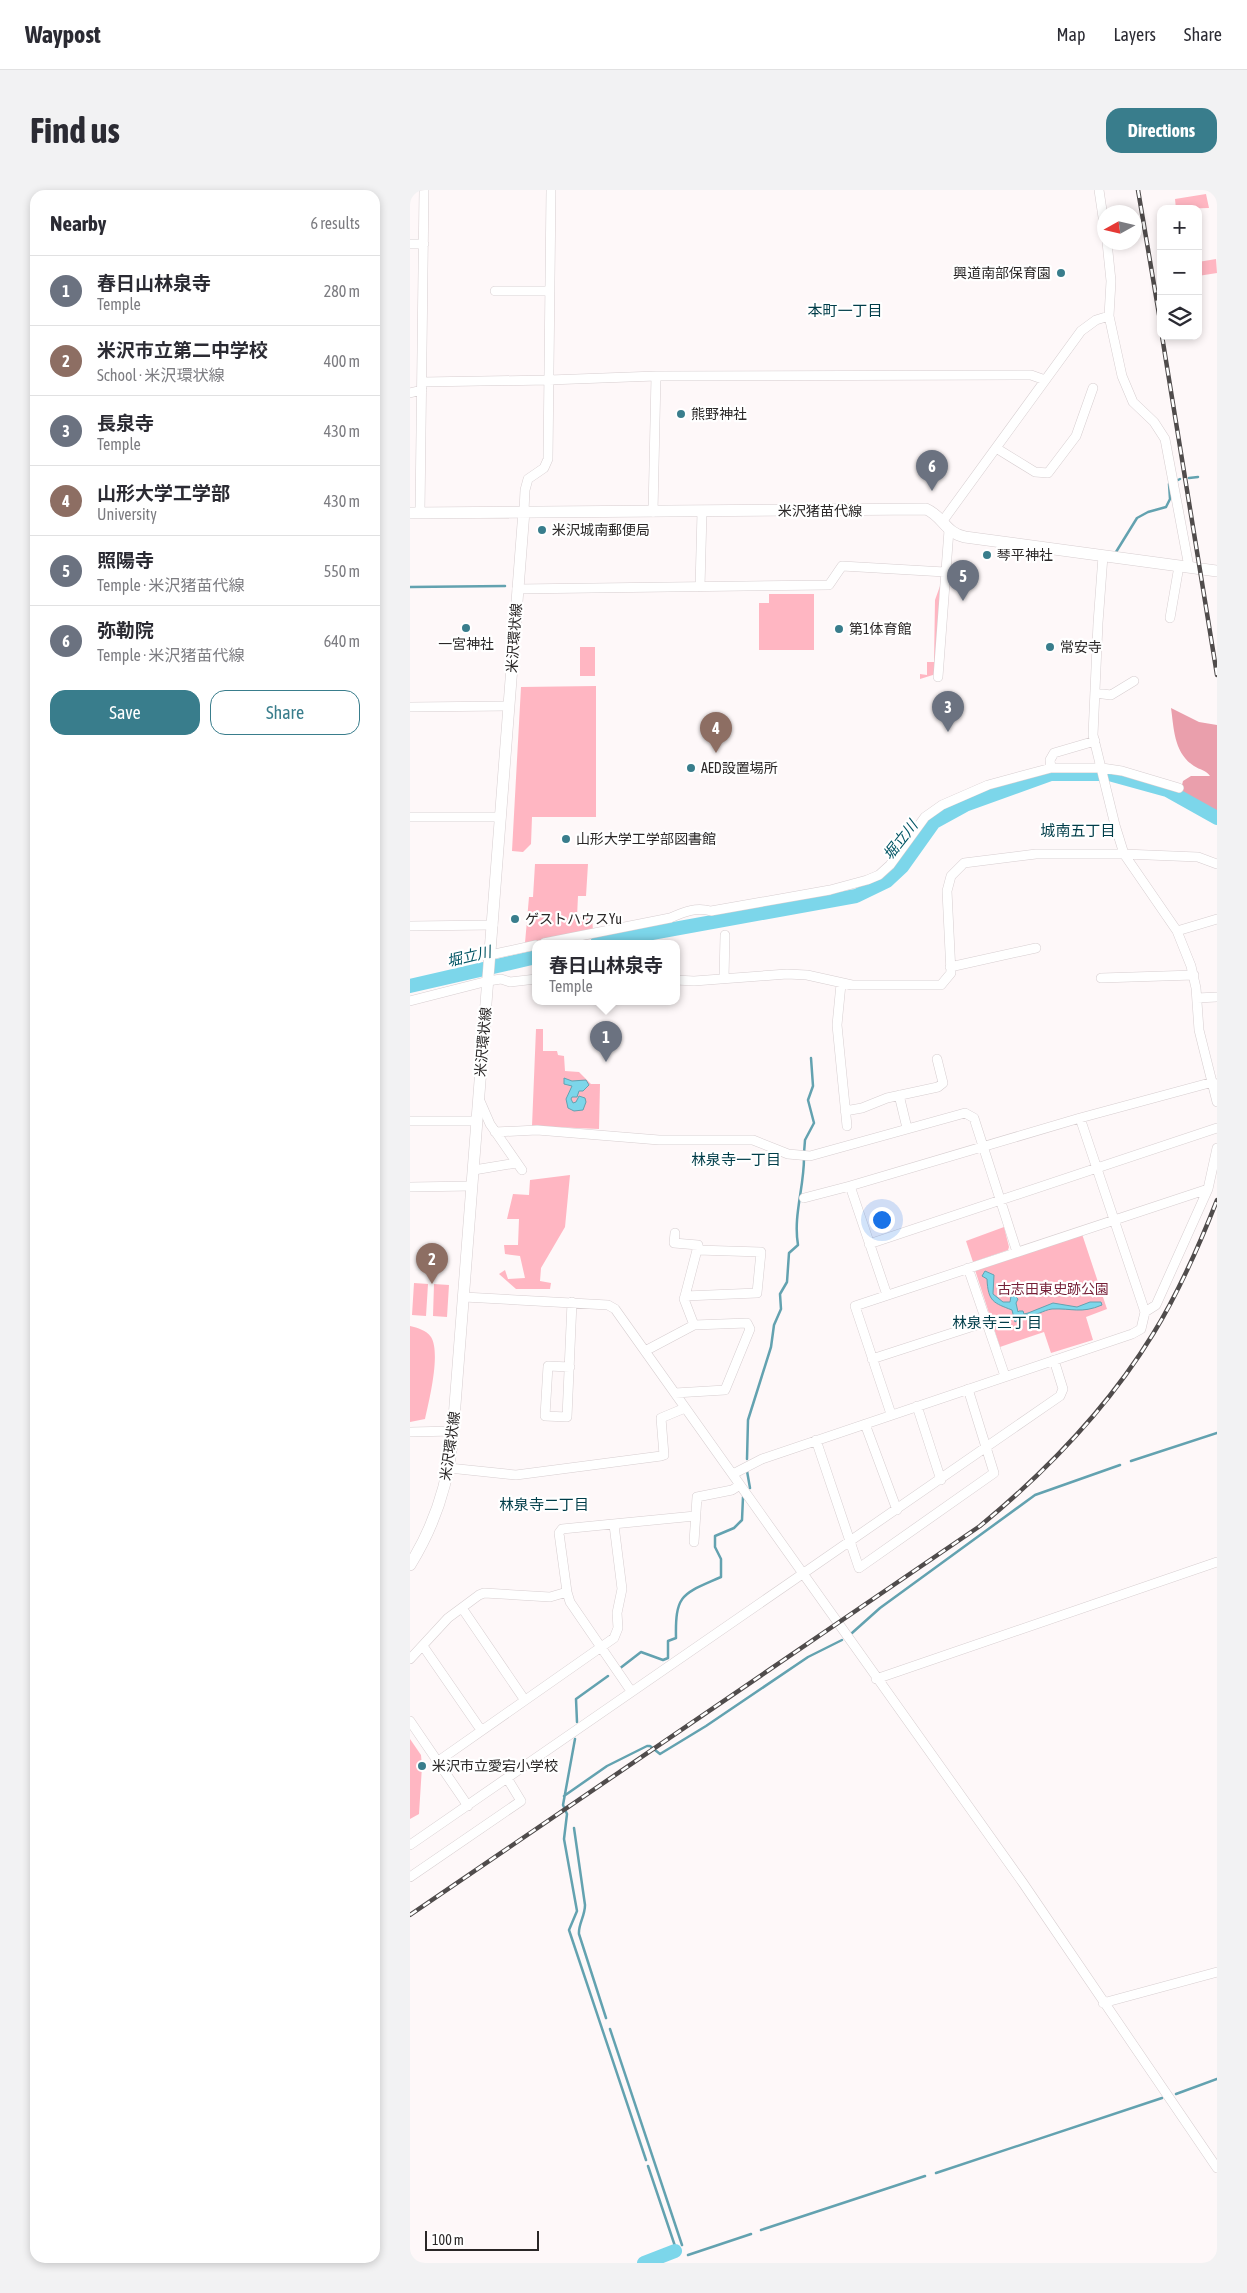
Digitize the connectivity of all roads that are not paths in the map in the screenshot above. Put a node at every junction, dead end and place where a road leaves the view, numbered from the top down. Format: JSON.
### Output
{"nodes":[{"id":1,"x":424,"y":190,"type":"edge"},
{"id":2,"x":551,"y":190,"type":"edge"},
{"id":3,"x":1099,"y":190,"type":"edge"},
{"id":4,"x":1101,"y":205,"type":"edge"},
{"id":5,"x":410,"y":244,"type":"edge"},
{"id":6,"x":424,"y":244,"type":"junction"},
{"id":7,"x":1109,"y":250,"type":"edge"},
{"id":8,"x":550,"y":290,"type":"junction"},
{"id":9,"x":495,"y":291,"type":"dead end"},
{"id":10,"x":1109,"y":316,"type":"junction"},
{"id":11,"x":656,"y":376,"type":"junction"},
{"id":12,"x":549,"y":380,"type":"junction"},
{"id":13,"x":1045,"y":380,"type":"junction"},
{"id":14,"x":422,"y":386,"type":"junction"},
{"id":15,"x":1093,"y":388,"type":"dead end"},
{"id":16,"x":410,"y":393,"type":"edge"},
{"id":17,"x":996,"y":448,"type":"junction"},
{"id":18,"x":524,"y":511,"type":"junction"},
{"id":19,"x":415,"y":512,"type":"edge"},
{"id":20,"x":653,"y":512,"type":"junction"},
{"id":21,"x":702,"y":512,"type":"junction"},
{"id":22,"x":945,"y":526,"type":"junction"},
{"id":23,"x":1103,"y":556,"type":"junction"},
{"id":24,"x":1184,"y":567,"type":"junction"},
{"id":25,"x":1217,"y":571,"type":"edge"},
{"id":26,"x":944,"y":572,"type":"junction"},
{"id":27,"x":700,"y":587,"type":"junction"},
{"id":28,"x":517,"y":589,"type":"junction"},
{"id":29,"x":1170,"y":618,"type":"dead end"},
{"id":30,"x":938,"y":677,"type":"dead end"},
{"id":31,"x":1134,"y":682,"type":"dead end"},
{"id":32,"x":1096,"y":693,"type":"junction"},
{"id":33,"x":509,"y":706,"type":"junction"},
{"id":34,"x":410,"y":707,"type":"edge"},
{"id":35,"x":1095,"y":741,"type":"junction"},
{"id":36,"x":1051,"y":768,"type":"junction"},
{"id":37,"x":1103,"y":770,"type":"junction"},
{"id":38,"x":1179,"y":788,"type":"dead end"},
{"id":39,"x":410,"y":817,"type":"edge"},
{"id":40,"x":501,"y":817,"type":"junction"},
{"id":41,"x":1124,"y":854,"type":"junction"},
{"id":42,"x":1217,"y":864,"type":"edge"},
{"id":43,"x":1217,"y":919,"type":"edge"},
{"id":44,"x":493,"y":925,"type":"junction"},
{"id":45,"x":410,"y":926,"type":"edge"},
{"id":46,"x":1177,"y":931,"type":"junction"},
{"id":47,"x":725,"y":935,"type":"dead end"},
{"id":48,"x":559,"y":940,"type":"edge"},
{"id":49,"x":532,"y":946,"type":"edge"},
{"id":50,"x":1036,"y":948,"type":"dead end"},
{"id":51,"x":490,"y":956,"type":"junction"},
{"id":52,"x":950,"y":967,"type":"junction"},
{"id":53,"x":1194,"y":975,"type":"junction"},
{"id":54,"x":724,"y":978,"type":"junction"},
{"id":55,"x":1101,"y":978,"type":"dead end"},
{"id":56,"x":532,"y":979,"type":"edge"},
{"id":57,"x":488,"y":980,"type":"junction"},
{"id":58,"x":680,"y":980,"type":"edge"},
{"id":59,"x":841,"y":984,"type":"junction"},
{"id":60,"x":1217,"y":997,"type":"edge"},
{"id":61,"x":1197,"y":998,"type":"junction"},
{"id":62,"x":410,"y":1001,"type":"edge"},
{"id":63,"x":937,"y":1059,"type":"dead end"},
{"id":64,"x":1213,"y":1082,"type":"junction"},
{"id":65,"x":899,"y":1096,"type":"junction"},
{"id":66,"x":478,"y":1098,"type":"junction"},
{"id":67,"x":1217,"y":1102,"type":"edge"},
{"id":68,"x":845,"y":1111,"type":"junction"},
{"id":69,"x":1080,"y":1118,"type":"junction"},
{"id":70,"x":410,"y":1121,"type":"edge"},
{"id":71,"x":478,"y":1121,"type":"junction"},
{"id":72,"x":847,"y":1126,"type":"dead end"},
{"id":73,"x":907,"y":1128,"type":"junction"},
{"id":74,"x":1217,"y":1128,"type":"edge"},
{"id":75,"x":495,"y":1132,"type":"junction"},
{"id":76,"x":982,"y":1146,"type":"junction"},
{"id":77,"x":1217,"y":1148,"type":"edge"},
{"id":78,"x":1097,"y":1168,"type":"junction"},
{"id":79,"x":474,"y":1170,"type":"junction"},
{"id":80,"x":410,"y":1186,"type":"edge"},
{"id":81,"x":472,"y":1186,"type":"junction"},
{"id":82,"x":850,"y":1186,"type":"junction"},
{"id":83,"x":1208,"y":1190,"type":"junction"},
{"id":84,"x":804,"y":1198,"type":"dead end"},
{"id":85,"x":1000,"y":1201,"type":"junction"},
{"id":86,"x":1115,"y":1220,"type":"junction"},
{"id":87,"x":675,"y":1233,"type":"dead end"},
{"id":88,"x":869,"y":1244,"type":"junction"},
{"id":89,"x":699,"y":1250,"type":"junction"},
{"id":90,"x":1017,"y":1252,"type":"junction"},
{"id":91,"x":968,"y":1268,"type":"junction"},
{"id":92,"x":685,"y":1296,"type":"junction"},
{"id":93,"x":887,"y":1296,"type":"junction"},
{"id":94,"x":464,"y":1297,"type":"junction"},
{"id":95,"x":572,"y":1302,"type":"junction"},
{"id":96,"x":1145,"y":1312,"type":"junction"},
{"id":97,"x":986,"y":1322,"type":"junction"},
{"id":98,"x":694,"y":1325,"type":"junction"},
{"id":99,"x":645,"y":1351,"type":"junction"},
{"id":100,"x":872,"y":1359,"type":"junction"},
{"id":101,"x":1054,"y":1360,"type":"junction"},
{"id":102,"x":570,"y":1367,"type":"junction"},
{"id":103,"x":1005,"y":1376,"type":"junction"},
{"id":104,"x":968,"y":1389,"type":"junction"},
{"id":105,"x":675,"y":1393,"type":"junction"},
{"id":106,"x":917,"y":1406,"type":"junction"},
{"id":107,"x":685,"y":1408,"type":"junction"},
{"id":108,"x":891,"y":1414,"type":"junction"},
{"id":109,"x":865,"y":1424,"type":"junction"},
{"id":110,"x":454,"y":1431,"type":"junction"},
{"id":111,"x":410,"y":1432,"type":"edge"},
{"id":112,"x":816,"y":1440,"type":"junction"},
{"id":113,"x":987,"y":1447,"type":"junction"},
{"id":114,"x":449,"y":1468,"type":"junction"},
{"id":115,"x":733,"y":1474,"type":"junction"},
{"id":116,"x":941,"y":1480,"type":"junction"},
{"id":117,"x":740,"y":1485,"type":"junction"},
{"id":118,"x":897,"y":1510,"type":"junction"},
{"id":119,"x":695,"y":1516,"type":"junction"},
{"id":120,"x":614,"y":1525,"type":"junction"},
{"id":121,"x":694,"y":1542,"type":"dead end"},
{"id":122,"x":850,"y":1542,"type":"junction"},
{"id":123,"x":1217,"y":1562,"type":"edge"},
{"id":124,"x":410,"y":1565,"type":"edge"},
{"id":125,"x":803,"y":1575,"type":"junction"},
{"id":126,"x":567,"y":1592,"type":"junction"},
{"id":127,"x":462,"y":1608,"type":"junction"},
{"id":128,"x":423,"y":1646,"type":"junction"},
{"id":129,"x":600,"y":1647,"type":"junction"},
{"id":130,"x":410,"y":1659,"type":"edge"},
{"id":131,"x":876,"y":1679,"type":"junction"},
{"id":132,"x":631,"y":1691,"type":"junction"},
{"id":133,"x":524,"y":1700,"type":"junction"},
{"id":134,"x":410,"y":1721,"type":"edge"},
{"id":135,"x":482,"y":1730,"type":"junction"},
{"id":136,"x":438,"y":1762,"type":"junction"},
{"id":137,"x":507,"y":1778,"type":"junction"},
{"id":138,"x":468,"y":1806,"type":"junction"},
{"id":139,"x":410,"y":1845,"type":"edge"},
{"id":140,"x":410,"y":1877,"type":"edge"},
{"id":141,"x":1217,"y":1972,"type":"edge"},
{"id":142,"x":1103,"y":2003,"type":"junction"},
{"id":143,"x":1217,"y":2168,"type":"edge"}],
"edges":[{"from":1,"to":6,"type":"street"},
{"from":2,"to":8,"type":"street"},
{"from":3,"to":4,"type":"street"},
{"from":5,"to":6,"type":"street"},
{"from":6,"to":14,"type":"street"},
{"from":7,"to":10,"type":"street"},
{"from":8,"to":9,"type":"street"},
{"from":8,"to":12,"type":"street"},
{"from":10,"to":13,"type":"street"},
{"from":10,"to":24,"type":"street"},
{"from":11,"to":12,"type":"street"},
{"from":11,"to":13,"type":"street"},
{"from":11,"to":20,"type":"street"},
{"from":12,"to":14,"type":"street"},
{"from":12,"to":18,"type":"street"},
{"from":13,"to":17,"type":"street"},
{"from":14,"to":16,"type":"street"},
{"from":14,"to":19,"type":"street"},
{"from":15,"to":17,"type":"street"},
{"from":17,"to":22,"type":"street"},
{"from":18,"to":19,"type":"main road","name":"米沢猪苗代線"},
{"from":18,"to":20,"type":"main road","name":"米沢猪苗代線"},
{"from":18,"to":28,"type":"main road","name":"米沢環状線"},
{"from":20,"to":21,"type":"main road","name":"米沢猪苗代線"},
{"from":21,"to":22,"type":"main road","name":"米沢猪苗代線"},
{"from":21,"to":27,"type":"street"},
{"from":22,"to":23,"type":"main road","name":"米沢猪苗代線"},
{"from":22,"to":26,"type":"street"},
{"from":23,"to":24,"type":"main road","name":"米沢猪苗代線"},
{"from":23,"to":32,"type":"street"},
{"from":24,"to":25,"type":"main road","name":"米沢猪苗代線"},
{"from":24,"to":29,"type":"street"},
{"from":26,"to":27,"type":"street"},
{"from":26,"to":30,"type":"street"},
{"from":27,"to":28,"type":"street"},
{"from":28,"to":33,"type":"main road","name":"米沢環状線"},
{"from":31,"to":32,"type":"street"},
{"from":32,"to":35,"type":"street"},
{"from":33,"to":34,"type":"street"},
{"from":33,"to":40,"type":"main road","name":"米沢環状線"},
{"from":35,"to":36,"type":"street"},
{"from":35,"to":37,"type":"street"},
{"from":36,"to":37,"type":"street"},
{"from":36,"to":48,"type":"street"},
{"from":37,"to":38,"type":"street"},
{"from":37,"to":41,"type":"street"},
{"from":39,"to":40,"type":"street"},
{"from":40,"to":44,"type":"main road","name":"米沢環状線"},
{"from":41,"to":42,"type":"street"},
{"from":41,"to":46,"type":"street"},
{"from":41,"to":52,"type":"street"},
{"from":43,"to":46,"type":"street"},
{"from":44,"to":45,"type":"street"},
{"from":44,"to":51,"type":"main road","name":"米沢環状線"},
{"from":46,"to":53,"type":"street"},
{"from":47,"to":54,"type":"street"},
{"from":49,"to":51,"type":"street"},
{"from":50,"to":52,"type":"street"},
{"from":51,"to":57,"type":"main road","name":"米沢環状線"},
{"from":52,"to":59,"type":"street"},
{"from":53,"to":55,"type":"street"},
{"from":53,"to":61,"type":"street"},
{"from":54,"to":58,"type":"street"},
{"from":54,"to":59,"type":"street"},
{"from":56,"to":57,"type":"street"},
{"from":57,"to":62,"type":"street"},
{"from":57,"to":66,"type":"main road","name":"米沢環状線"},
{"from":59,"to":68,"type":"street"},
{"from":60,"to":61,"type":"street"},
{"from":61,"to":64,"type":"street"},
{"from":63,"to":65,"type":"street"},
{"from":64,"to":67,"type":"street"},
{"from":64,"to":69,"type":"street"},
{"from":65,"to":68,"type":"street"},
{"from":65,"to":73,"type":"street"},
{"from":66,"to":71,"type":"main road","name":"米沢環状線"},
{"from":66,"to":75,"type":"street"},
{"from":68,"to":72,"type":"street"},
{"from":69,"to":76,"type":"street"},
{"from":69,"to":78,"type":"street"},
{"from":70,"to":71,"type":"street"},
{"from":71,"to":79,"type":"main road","name":"米沢環状線"},
{"from":73,"to":75,"type":"street"},
{"from":73,"to":76,"type":"street"},
{"from":74,"to":78,"type":"street"},
{"from":75,"to":79,"type":"street"},
{"from":76,"to":82,"type":"street"},
{"from":76,"to":85,"type":"street"},
{"from":77,"to":83,"type":"street"},
{"from":78,"to":85,"type":"street"},
{"from":78,"to":86,"type":"street"},
{"from":79,"to":81,"type":"main road","name":"米沢環状線"},
{"from":80,"to":81,"type":"street"},
{"from":81,"to":94,"type":"main road","name":"米沢環状線"},
{"from":82,"to":84,"type":"street"},
{"from":82,"to":88,"type":"street"},
{"from":83,"to":86,"type":"street"},
{"from":83,"to":96,"type":"street"},
{"from":85,"to":88,"type":"street"},
{"from":85,"to":90,"type":"street"},
{"from":86,"to":90,"type":"street"},
{"from":86,"to":96,"type":"street"},
{"from":87,"to":89,"type":"street"},
{"from":88,"to":93,"type":"street"},
{"from":89,"to":92,"type":"street"},
{"from":89,"to":92,"type":"street"},
{"from":90,"to":91,"type":"street"},
{"from":91,"to":93,"type":"street"},
{"from":91,"to":97,"type":"street"},
{"from":92,"to":98,"type":"street"},
{"from":93,"to":100,"type":"street"},
{"from":94,"to":95,"type":"street"},
{"from":94,"to":110,"type":"main road","name":"米沢環状線"},
{"from":95,"to":99,"type":"street"},
{"from":95,"to":102,"type":"street"},
{"from":96,"to":101,"type":"street"},
{"from":97,"to":100,"type":"street"},
{"from":97,"to":103,"type":"street"},
{"from":98,"to":99,"type":"street"},
{"from":98,"to":105,"type":"street"},
{"from":99,"to":105,"type":"street"},
{"from":100,"to":108,"type":"street"},
{"from":101,"to":103,"type":"street"},
{"from":101,"to":113,"type":"street"},
{"from":102,"to":102,"type":"street"},
{"from":103,"to":104,"type":"street"},
{"from":104,"to":106,"type":"street"},
{"from":104,"to":113,"type":"street"},
{"from":105,"to":107,"type":"street"},
{"from":106,"to":108,"type":"street"},
{"from":106,"to":116,"type":"street"},
{"from":107,"to":114,"type":"street"},
{"from":107,"to":115,"type":"street"},
{"from":108,"to":109,"type":"street"},
{"from":109,"to":112,"type":"street"},
{"from":109,"to":118,"type":"street"},
{"from":110,"to":111,"type":"street"},
{"from":110,"to":114,"type":"main road","name":"米沢環状線"},
{"from":112,"to":115,"type":"street"},
{"from":112,"to":122,"type":"street"},
{"from":113,"to":116,"type":"street"},
{"from":113,"to":122,"type":"street"},
{"from":114,"to":124,"type":"main road","name":"米沢環状線"},
{"from":115,"to":117,"type":"street"},
{"from":116,"to":118,"type":"street"},
{"from":117,"to":119,"type":"street"},
{"from":117,"to":125,"type":"street"},
{"from":118,"to":122,"type":"street"},
{"from":119,"to":120,"type":"street"},
{"from":119,"to":121,"type":"street"},
{"from":120,"to":126,"type":"street"},
{"from":120,"to":129,"type":"street"},
{"from":122,"to":125,"type":"street"},
{"from":123,"to":131,"type":"street"},
{"from":125,"to":131,"type":"street"},
{"from":125,"to":132,"type":"street"},
{"from":126,"to":127,"type":"street"},
{"from":126,"to":129,"type":"street"},
{"from":127,"to":128,"type":"street"},
{"from":127,"to":133,"type":"street"},
{"from":128,"to":130,"type":"street"},
{"from":128,"to":135,"type":"street"},
{"from":129,"to":132,"type":"street"},
{"from":129,"to":133,"type":"street"},
{"from":131,"to":142,"type":"street"},
{"from":132,"to":137,"type":"street"},
{"from":133,"to":135,"type":"street"},
{"from":134,"to":136,"type":"street"},
{"from":135,"to":136,"type":"street"},
{"from":136,"to":138,"type":"street"},
{"from":137,"to":138,"type":"street"},
{"from":137,"to":140,"type":"street"},
{"from":138,"to":139,"type":"street"},
{"from":141,"to":142,"type":"street"},
{"from":142,"to":143,"type":"street"}]}
